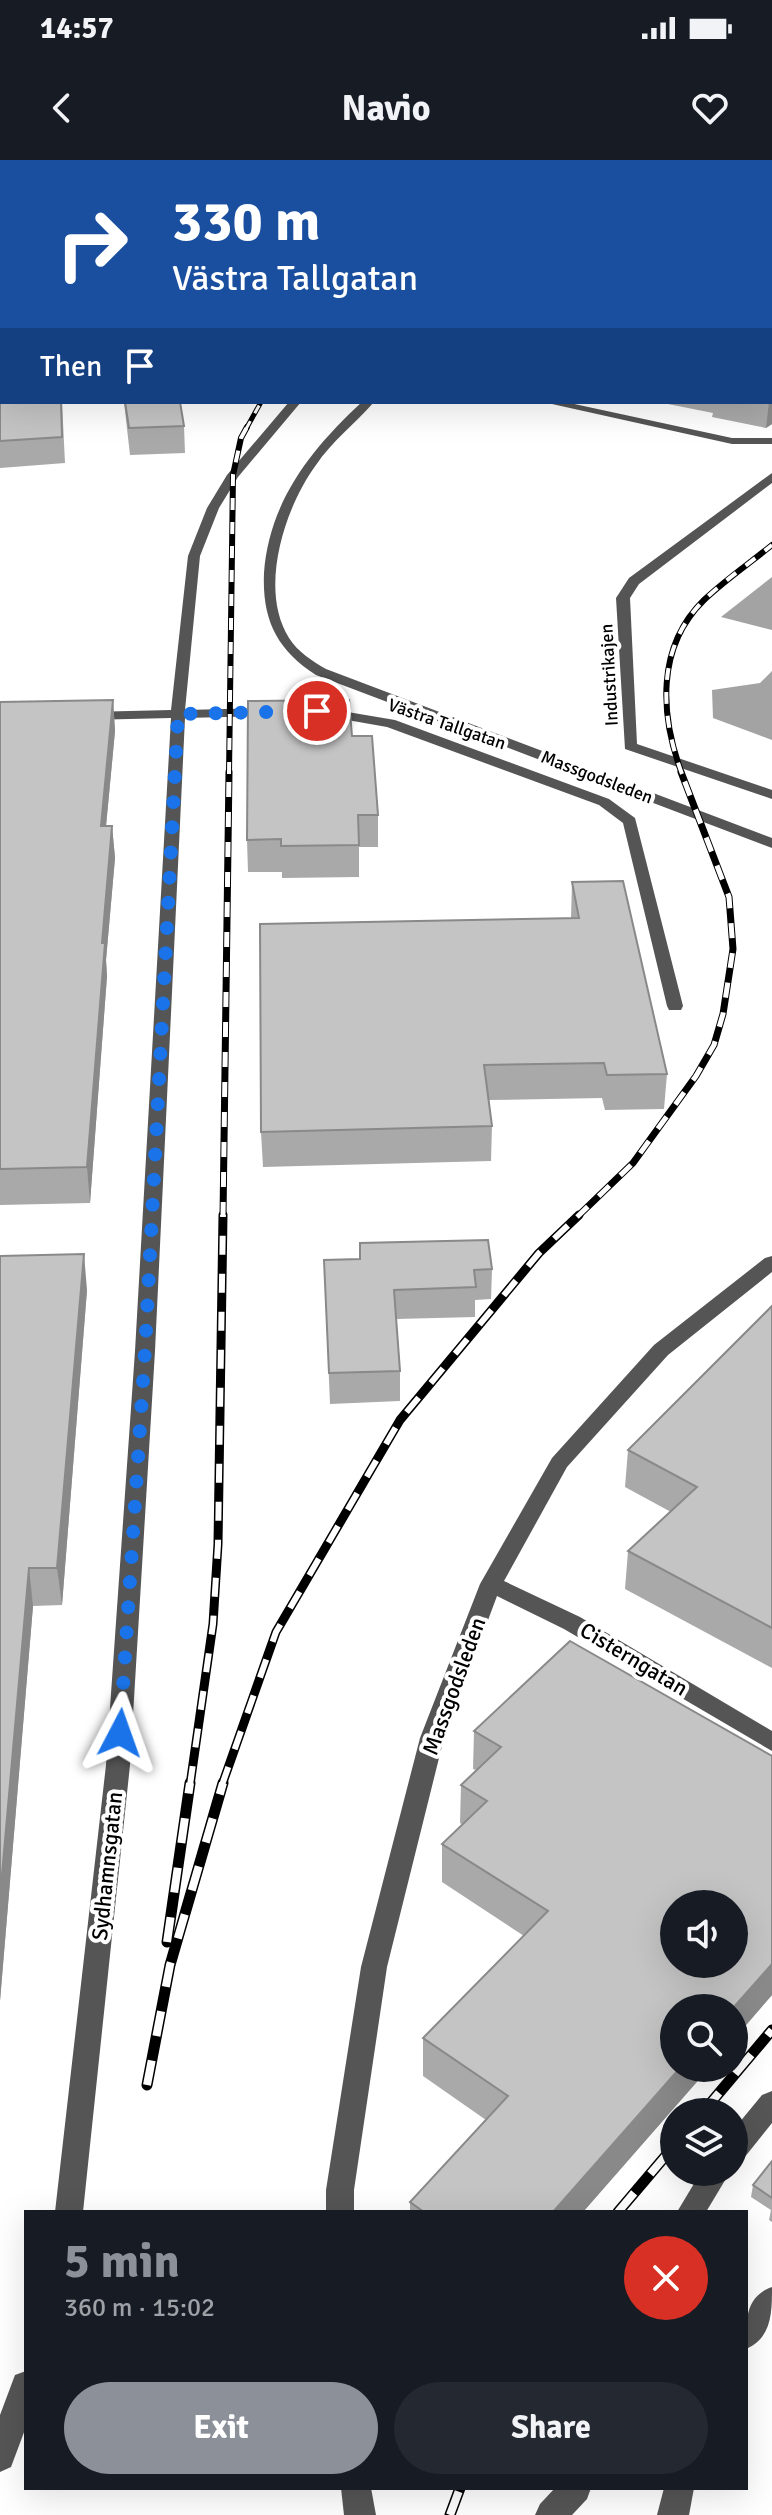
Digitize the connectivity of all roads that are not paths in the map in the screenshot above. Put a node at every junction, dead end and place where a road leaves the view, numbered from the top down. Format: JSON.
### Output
{"nodes":[{"id":1,"x":293,"y":404,"type":"edge"},
{"id":2,"x":366,"y":404,"type":"edge"},
{"id":3,"x":558,"y":404,"type":"edge"},
{"id":4,"x":772,"y":441,"type":"edge"},
{"id":5,"x":772,"y":477,"type":"edge"},
{"id":6,"x":178,"y":714,"type":"junction"},
{"id":7,"x":74,"y":716,"type":"edge"},
{"id":8,"x":772,"y":795,"type":"edge"},
{"id":9,"x":772,"y":843,"type":"edge"},
{"id":10,"x":675,"y":1006,"type":"dead end"},
{"id":11,"x":772,"y":1262,"type":"edge"},
{"id":12,"x":491,"y":1584,"type":"junction"},
{"id":13,"x":772,"y":1742,"type":"edge"},
{"id":14,"x":772,"y":2103,"type":"edge"},
{"id":15,"x":748,"y":2132,"type":"edge"},
{"id":16,"x":707,"y":2186,"type":"edge"},
{"id":17,"x":69,"y":2210,"type":"edge"},
{"id":18,"x":340,"y":2210,"type":"edge"},
{"id":19,"x":692,"y":2210,"type":"edge"},
{"id":20,"x":772,"y":2300,"type":"edge"},
{"id":21,"x":748,"y":2332,"type":"edge"},
{"id":22,"x":24,"y":2391,"type":"edge"},
{"id":23,"x":0,"y":2457,"type":"edge"},
{"id":24,"x":356,"y":2490,"type":"edge"},
{"id":25,"x":574,"y":2490,"type":"edge"},
{"id":26,"x":679,"y":2490,"type":"edge"},
{"id":27,"x":360,"y":2515,"type":"edge"},
{"id":28,"x":551,"y":2515,"type":"edge"},
{"id":29,"x":673,"y":2515,"type":"edge"}],
"edges":[{"from":1,"to":6,"type":"street","name":"Sydhamnsgatan"},
{"from":2,"to":9,"type":"street","name":"Massgodsleden"},
{"from":3,"to":4,"type":"street"},
{"from":5,"to":8,"type":"street","name":"Industrikajen"},
{"from":6,"to":7,"type":"street","name":"Västra Tallgatan"},
{"from":6,"to":10,"type":"street","name":"Västra Tallgatan"},
{"from":6,"to":17,"type":"street","name":"Sydhamnsgatan"},
{"from":11,"to":12,"type":"street","name":"Massgodsleden"},
{"from":12,"to":13,"type":"street","name":"Cisterngatan"},
{"from":12,"to":18,"type":"street","name":"Massgodsleden"},
{"from":14,"to":15,"type":"street"},
{"from":16,"to":19,"type":"street"},
{"from":20,"to":21,"type":"street"},
{"from":22,"to":23,"type":"street"},
{"from":24,"to":27,"type":"street"},
{"from":25,"to":28,"type":"street"},
{"from":26,"to":29,"type":"street"}]}
